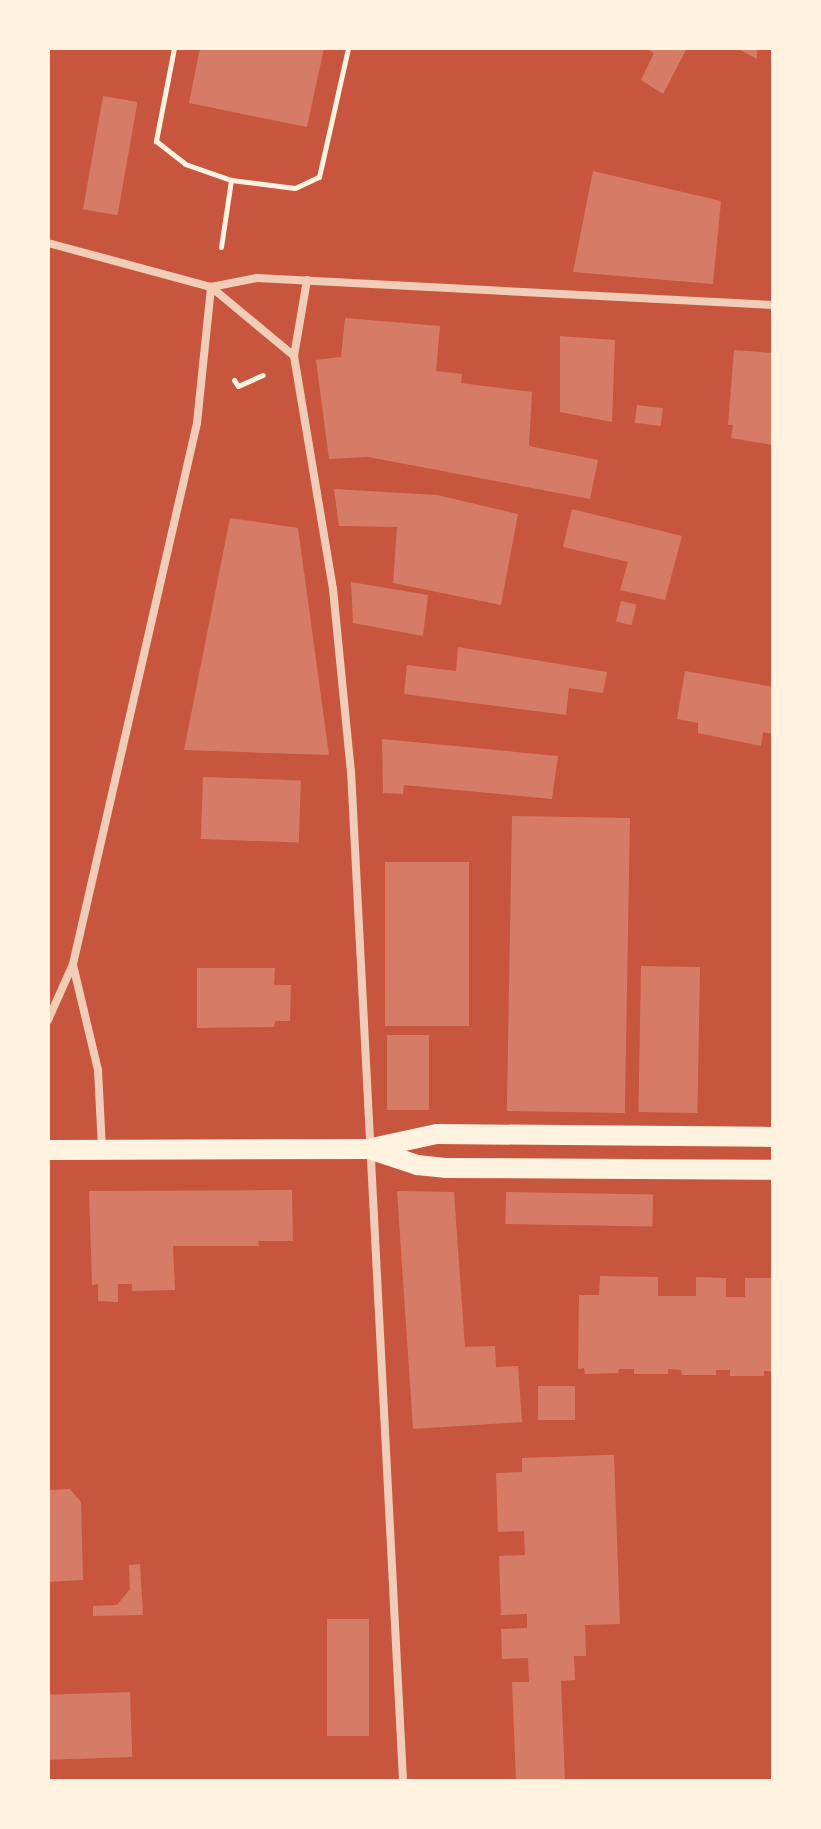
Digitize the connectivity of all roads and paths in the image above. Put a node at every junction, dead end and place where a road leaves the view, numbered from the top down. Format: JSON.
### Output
{"nodes":[{"id":1,"x":174,"y":48,"type":"edge"},
{"id":2,"x":348,"y":48,"type":"edge"},
{"id":3,"x":231,"y":180,"type":"junction"},
{"id":4,"x":48,"y":243,"type":"edge"},
{"id":5,"x":221,"y":247,"type":"dead end"},
{"id":6,"x":307,"y":280,"type":"junction"},
{"id":7,"x":211,"y":287,"type":"junction"},
{"id":8,"x":773,"y":305,"type":"edge"},
{"id":9,"x":294,"y":356,"type":"junction"},
{"id":10,"x":270,"y":366,"type":"dead end"},
{"id":11,"x":229,"y":375,"type":"dead end"},
{"id":12,"x":73,"y":964,"type":"junction"},
{"id":13,"x":48,"y":1020,"type":"edge"},
{"id":14,"x":773,"y":1137,"type":"edge"},
{"id":15,"x":369,"y":1149,"type":"junction"},
{"id":16,"x":48,"y":1150,"type":"edge"},
{"id":17,"x":102,"y":1150,"type":"junction"},
{"id":18,"x":773,"y":1170,"type":"edge"},
{"id":19,"x":403,"y":1781,"type":"edge"}],
"edges":[{"from":1,"to":3,"type":"path"},
{"from":2,"to":3,"type":"path"},
{"from":3,"to":5,"type":"path"},
{"from":4,"to":7,"type":"street"},
{"from":6,"to":7,"type":"street"},
{"from":6,"to":8,"type":"street"},
{"from":6,"to":9,"type":"street"},
{"from":7,"to":9,"type":"street"},
{"from":7,"to":12,"type":"street"},
{"from":9,"to":15,"type":"street"},
{"from":10,"to":11,"type":"path"},
{"from":12,"to":13,"type":"street"},
{"from":12,"to":17,"type":"street"},
{"from":14,"to":15,"type":"main road"},
{"from":15,"to":17,"type":"main road"},
{"from":15,"to":18,"type":"main road"},
{"from":15,"to":19,"type":"street"},
{"from":16,"to":17,"type":"main road"}]}
